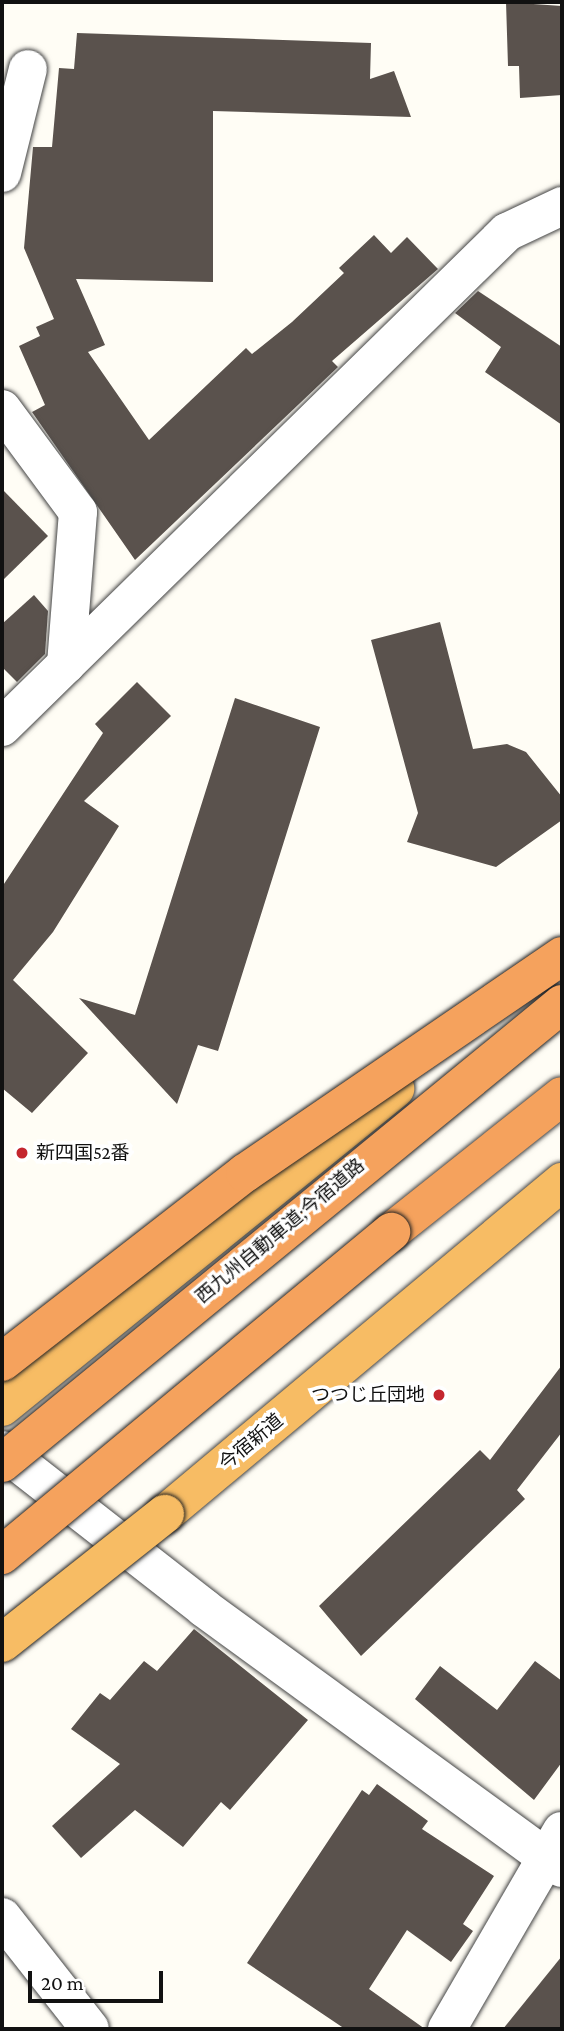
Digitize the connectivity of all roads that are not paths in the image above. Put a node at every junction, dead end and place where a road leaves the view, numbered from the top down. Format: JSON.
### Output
{"nodes":[{"id":1,"x":28,"y":69,"type":"dead end"},
{"id":2,"x":2,"y":173,"type":"edge"},
{"id":3,"x":562,"y":206,"type":"edge"},
{"id":4,"x":2,"y":409,"type":"edge"},
{"id":5,"x":66,"y":665,"type":"junction"},
{"id":6,"x":2,"y":727,"type":"edge"},
{"id":7,"x":562,"y":955,"type":"edge"},
{"id":8,"x":562,"y":1004,"type":"edge"},
{"id":9,"x":562,"y":1096,"type":"edge"},
{"id":10,"x":562,"y":1182,"type":"edge"},
{"id":11,"x":8,"y":1387,"type":"edge"},
{"id":12,"x":2,"y":1450,"type":"edge"},
{"id":13,"x":2,"y":1463,"type":"edge"},
{"id":14,"x":2,"y":1555,"type":"edge"},
{"id":15,"x":2,"y":1643,"type":"edge"},
{"id":16,"x":557,"y":1852,"type":"edge"},
{"id":17,"x":2,"y":1917,"type":"edge"},
{"id":18,"x":90,"y":2029,"type":"edge"},
{"id":19,"x":447,"y":2029,"type":"edge"}],
"edges":[{"from":1,"to":2,"type":"street"},
{"from":3,"to":5,"type":"street"},
{"from":4,"to":5,"type":"street"},
{"from":5,"to":6,"type":"street"},
{"from":7,"to":11,"type":"highway","bridge":true},
{"from":8,"to":13,"type":"highway","name":"西九州自動車道;今宿道路","bridge":true},
{"from":9,"to":14,"type":"highway","bridge":true},
{"from":10,"to":15,"type":"highway","name":"今宿新道","bridge":true},
{"from":12,"to":16,"type":"street"},
{"from":16,"to":19,"type":"street"},
{"from":17,"to":18,"type":"street"}]}
